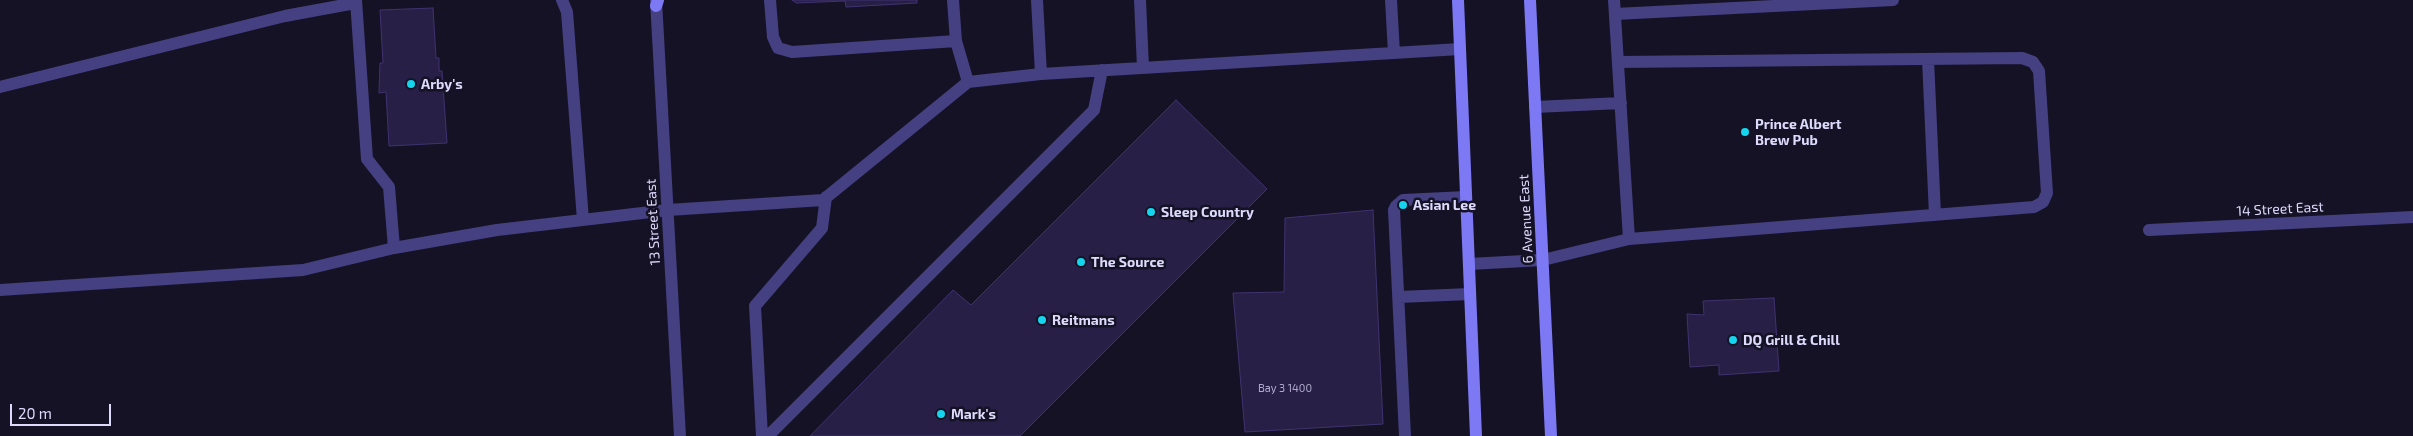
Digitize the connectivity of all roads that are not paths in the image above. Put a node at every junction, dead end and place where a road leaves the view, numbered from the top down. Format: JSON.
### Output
{"nodes":[{"id":1,"x":562,"y":0,"type":"edge"},
{"id":2,"x":770,"y":0,"type":"edge"},
{"id":3,"x":954,"y":0,"type":"edge"},
{"id":4,"x":1037,"y":0,"type":"edge"},
{"id":5,"x":1140,"y":0,"type":"edge"},
{"id":6,"x":1391,"y":0,"type":"edge"},
{"id":7,"x":1458,"y":0,"type":"edge"},
{"id":8,"x":1530,"y":0,"type":"edge"},
{"id":9,"x":1614,"y":0,"type":"edge"},
{"id":10,"x":1893,"y":0,"type":"edge"},
{"id":11,"x":356,"y":1,"type":"edge"},
{"id":12,"x":657,"y":2,"type":"edge"},
{"id":13,"x":1615,"y":14,"type":"junction"},
{"id":14,"x":956,"y":41,"type":"junction"},
{"id":15,"x":1460,"y":48,"type":"junction"},
{"id":16,"x":1394,"y":52,"type":"junction"},
{"id":17,"x":1928,"y":59,"type":"junction"},
{"id":18,"x":1618,"y":62,"type":"junction"},
{"id":19,"x":1143,"y":68,"type":"junction"},
{"id":20,"x":1102,"y":70,"type":"junction"},
{"id":21,"x":1041,"y":74,"type":"junction"},
{"id":22,"x":968,"y":82,"type":"junction"},
{"id":23,"x":5,"y":87,"type":"edge"},
{"id":24,"x":1621,"y":103,"type":"junction"},
{"id":25,"x":1535,"y":107,"type":"junction"},
{"id":26,"x":826,"y":197,"type":"junction"},
{"id":27,"x":1466,"y":197,"type":"junction"},
{"id":28,"x":668,"y":210,"type":"junction"},
{"id":29,"x":1935,"y":215,"type":"junction"},
{"id":30,"x":2413,"y":217,"type":"edge"},
{"id":31,"x":583,"y":220,"type":"junction"},
{"id":32,"x":2149,"y":230,"type":"dead end"},
{"id":33,"x":1629,"y":238,"type":"junction"},
{"id":34,"x":394,"y":248,"type":"junction"},
{"id":35,"x":1543,"y":260,"type":"junction"},
{"id":36,"x":1469,"y":264,"type":"junction"},
{"id":37,"x":0,"y":290,"type":"edge"},
{"id":38,"x":1470,"y":294,"type":"junction"},
{"id":39,"x":1399,"y":297,"type":"junction"},
{"id":40,"x":680,"y":436,"type":"edge"},
{"id":41,"x":762,"y":436,"type":"edge"},
{"id":42,"x":768,"y":436,"type":"edge"},
{"id":43,"x":1405,"y":436,"type":"edge"},
{"id":44,"x":1476,"y":436,"type":"edge"},
{"id":45,"x":1552,"y":436,"type":"edge"}],
"edges":[{"from":1,"to":31,"type":"street"},
{"from":2,"to":14,"type":"street"},
{"from":3,"to":14,"type":"street"},
{"from":4,"to":21,"type":"street"},
{"from":5,"to":19,"type":"street"},
{"from":6,"to":16,"type":"street"},
{"from":7,"to":15,"type":"main road"},
{"from":8,"to":25,"type":"main road","name":"6 Avenue East"},
{"from":9,"to":13,"type":"street"},
{"from":10,"to":13,"type":"street"},
{"from":11,"to":23,"type":"street"},
{"from":11,"to":34,"type":"street"},
{"from":12,"to":28,"type":"street","name":"13 Street East"},
{"from":13,"to":18,"type":"street"},
{"from":14,"to":22,"type":"street"},
{"from":15,"to":16,"type":"street"},
{"from":15,"to":27,"type":"main road"},
{"from":16,"to":19,"type":"street"},
{"from":17,"to":18,"type":"street"},
{"from":17,"to":29,"type":"street"},
{"from":17,"to":29,"type":"street"},
{"from":18,"to":24,"type":"street"},
{"from":19,"to":20,"type":"street"},
{"from":20,"to":21,"type":"street"},
{"from":20,"to":42,"type":"street"},
{"from":21,"to":22,"type":"street"},
{"from":22,"to":26,"type":"street"},
{"from":24,"to":25,"type":"street"},
{"from":24,"to":33,"type":"street"},
{"from":25,"to":35,"type":"main road","name":"6 Avenue East"},
{"from":26,"to":28,"type":"street"},
{"from":26,"to":41,"type":"street"},
{"from":27,"to":36,"type":"main road"},
{"from":27,"to":39,"type":"street"},
{"from":28,"to":31,"type":"street"},
{"from":28,"to":40,"type":"street","name":"13 Street East"},
{"from":29,"to":33,"type":"street"},
{"from":30,"to":32,"type":"street","name":"14 Street East"},
{"from":31,"to":34,"type":"street"},
{"from":33,"to":35,"type":"street"},
{"from":34,"to":37,"type":"street"},
{"from":35,"to":36,"type":"street"},
{"from":35,"to":45,"type":"main road","name":"6 Avenue East"},
{"from":36,"to":38,"type":"main road"},
{"from":38,"to":39,"type":"street"},
{"from":38,"to":44,"type":"main road"},
{"from":39,"to":43,"type":"street"}]}
